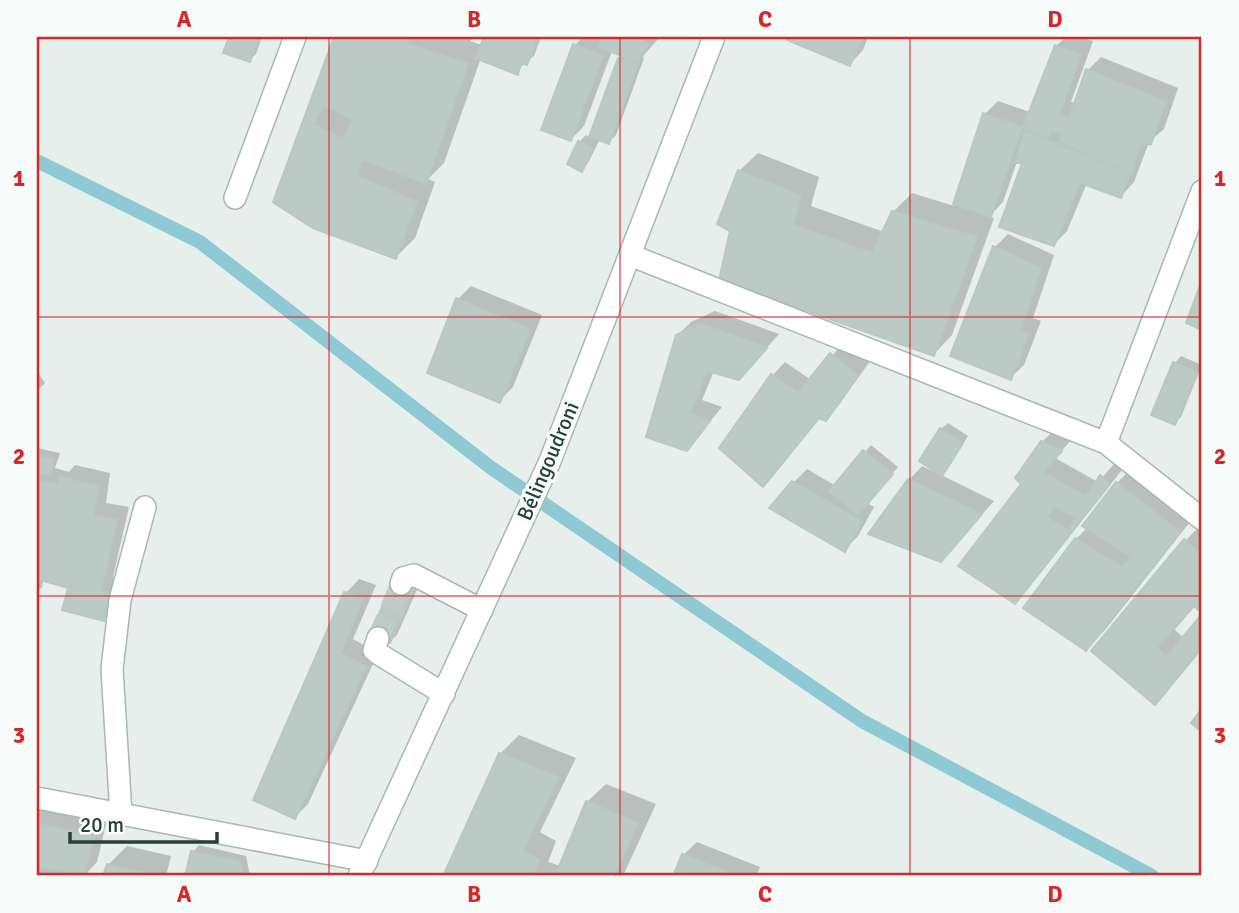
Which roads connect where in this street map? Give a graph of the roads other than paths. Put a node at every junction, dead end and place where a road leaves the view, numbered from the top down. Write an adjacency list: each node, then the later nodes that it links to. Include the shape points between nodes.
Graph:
1 (295, 37): 4 (street)
2 (714, 37): 5 (street, Bélingoudroni)
3 (1202, 191): 6 (street)
4 (235, 198)
5 (630, 255): 6 (street); 10 (street, Bélingoudroni, via 550,461)
6 (1106, 443): 8 (street)
7 (145, 507): 14 (street, via 120,600 112,669)
8 (1202, 519)
9 (401, 583): 10 (street, via 414,575)
10 (482, 610): 12 (street, Bélingoudroni)
11 (378, 638): 12 (street, via 374,650)
12 (444, 694): 15 (street, Bélingoudroni)
13 (37, 798): 14 (street)
14 (121, 814): 15 (street)
15 (363, 869)

